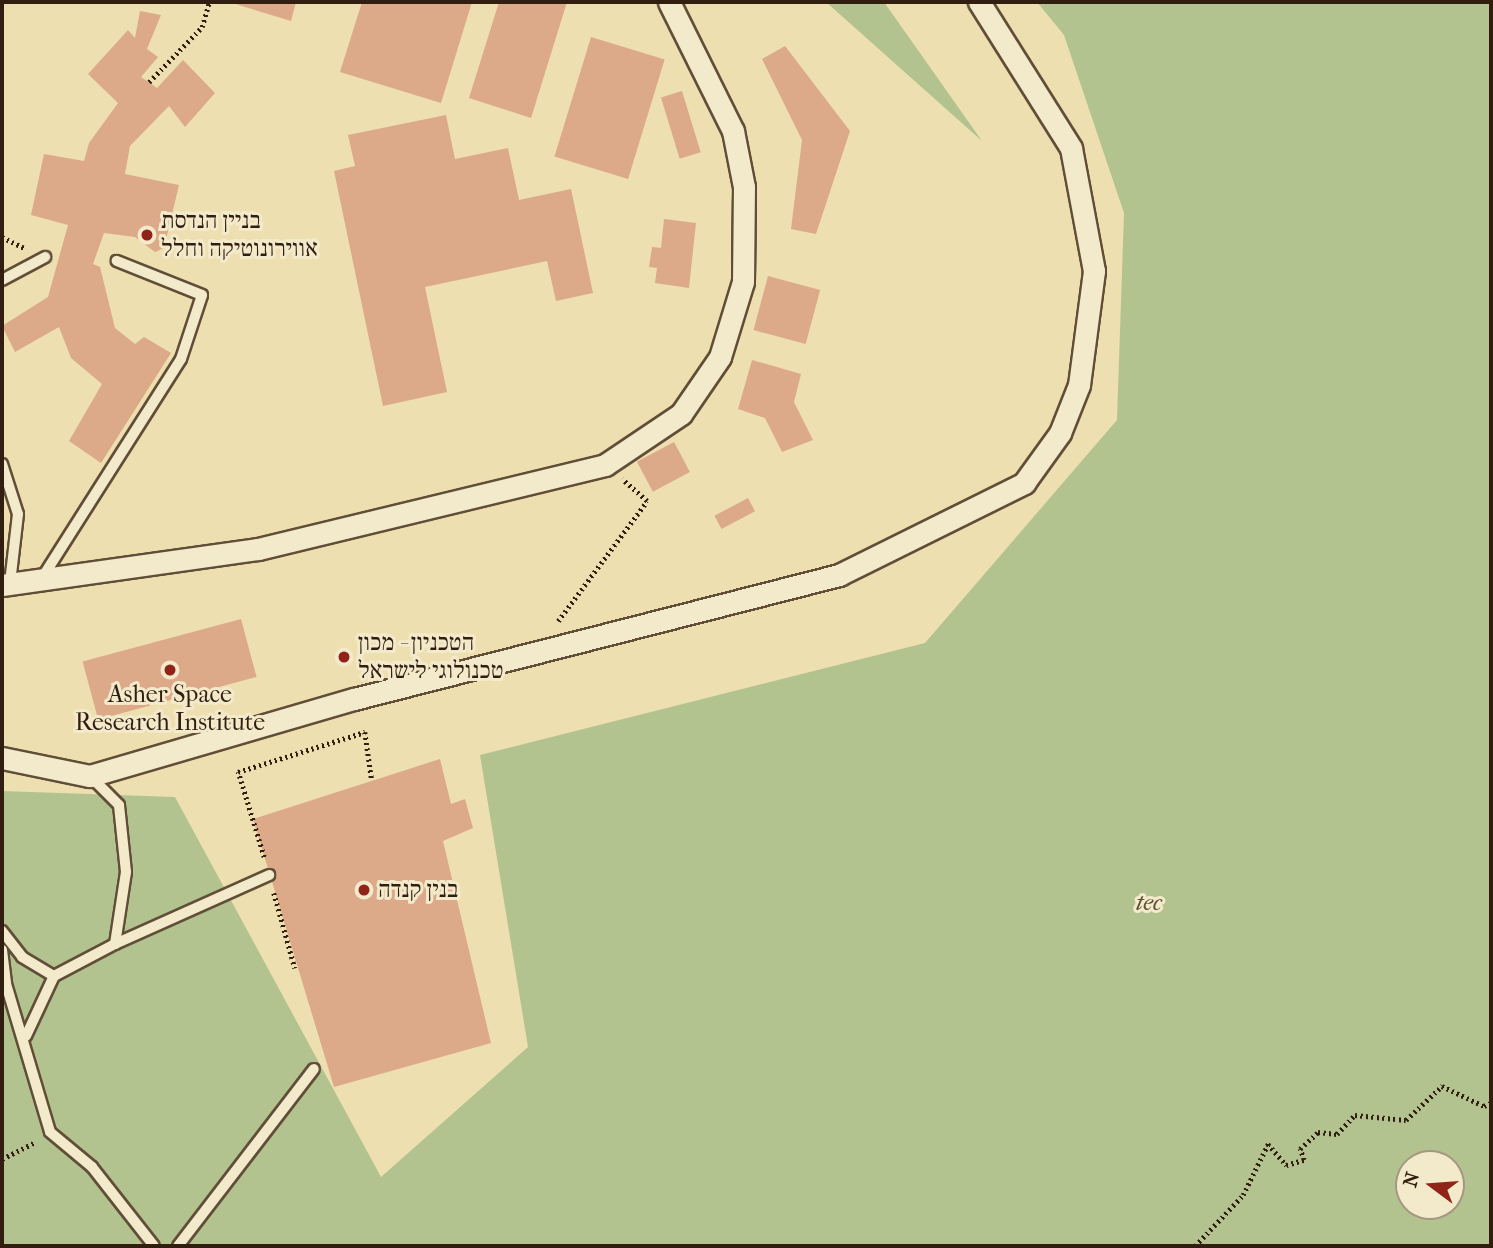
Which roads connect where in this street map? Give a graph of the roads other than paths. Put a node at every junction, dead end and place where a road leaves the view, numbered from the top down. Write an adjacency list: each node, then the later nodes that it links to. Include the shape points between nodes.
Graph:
1 (669, 2): 7 (street, via 733,131 744,187 743,282 720,357 681,414 606,465 258,549)
2 (979, 2): 10 (street, via 1071,148 1088,215 1094,271 1079,385 1060,433 1024,483 839,575 537,650)
3 (45, 257): 5 (lane)
4 (117, 261): 7 (lane, via 202,295 181,359)
5 (2, 280)
6 (2, 464): 8 (lane, via 18,514)
7 (42, 578): 8 (street)
8 (6, 584)
9 (2, 758): 10 (street)
10 (90, 776): 13 (lane, via 120,804 126,872)
11 (269, 875): 13 (lane)
12 (2, 930): 15 (lane, via 22,957)
13 (115, 944): 15 (lane)
14 (2, 950): 16 (lane, via 6,984)
15 (54, 976): 16 (lane)
16 (26, 1036): 18 (lane, via 50,1132 92,1167)
17 (314, 1069): 19 (lane)
18 (154, 1246)
19 (178, 1246)

